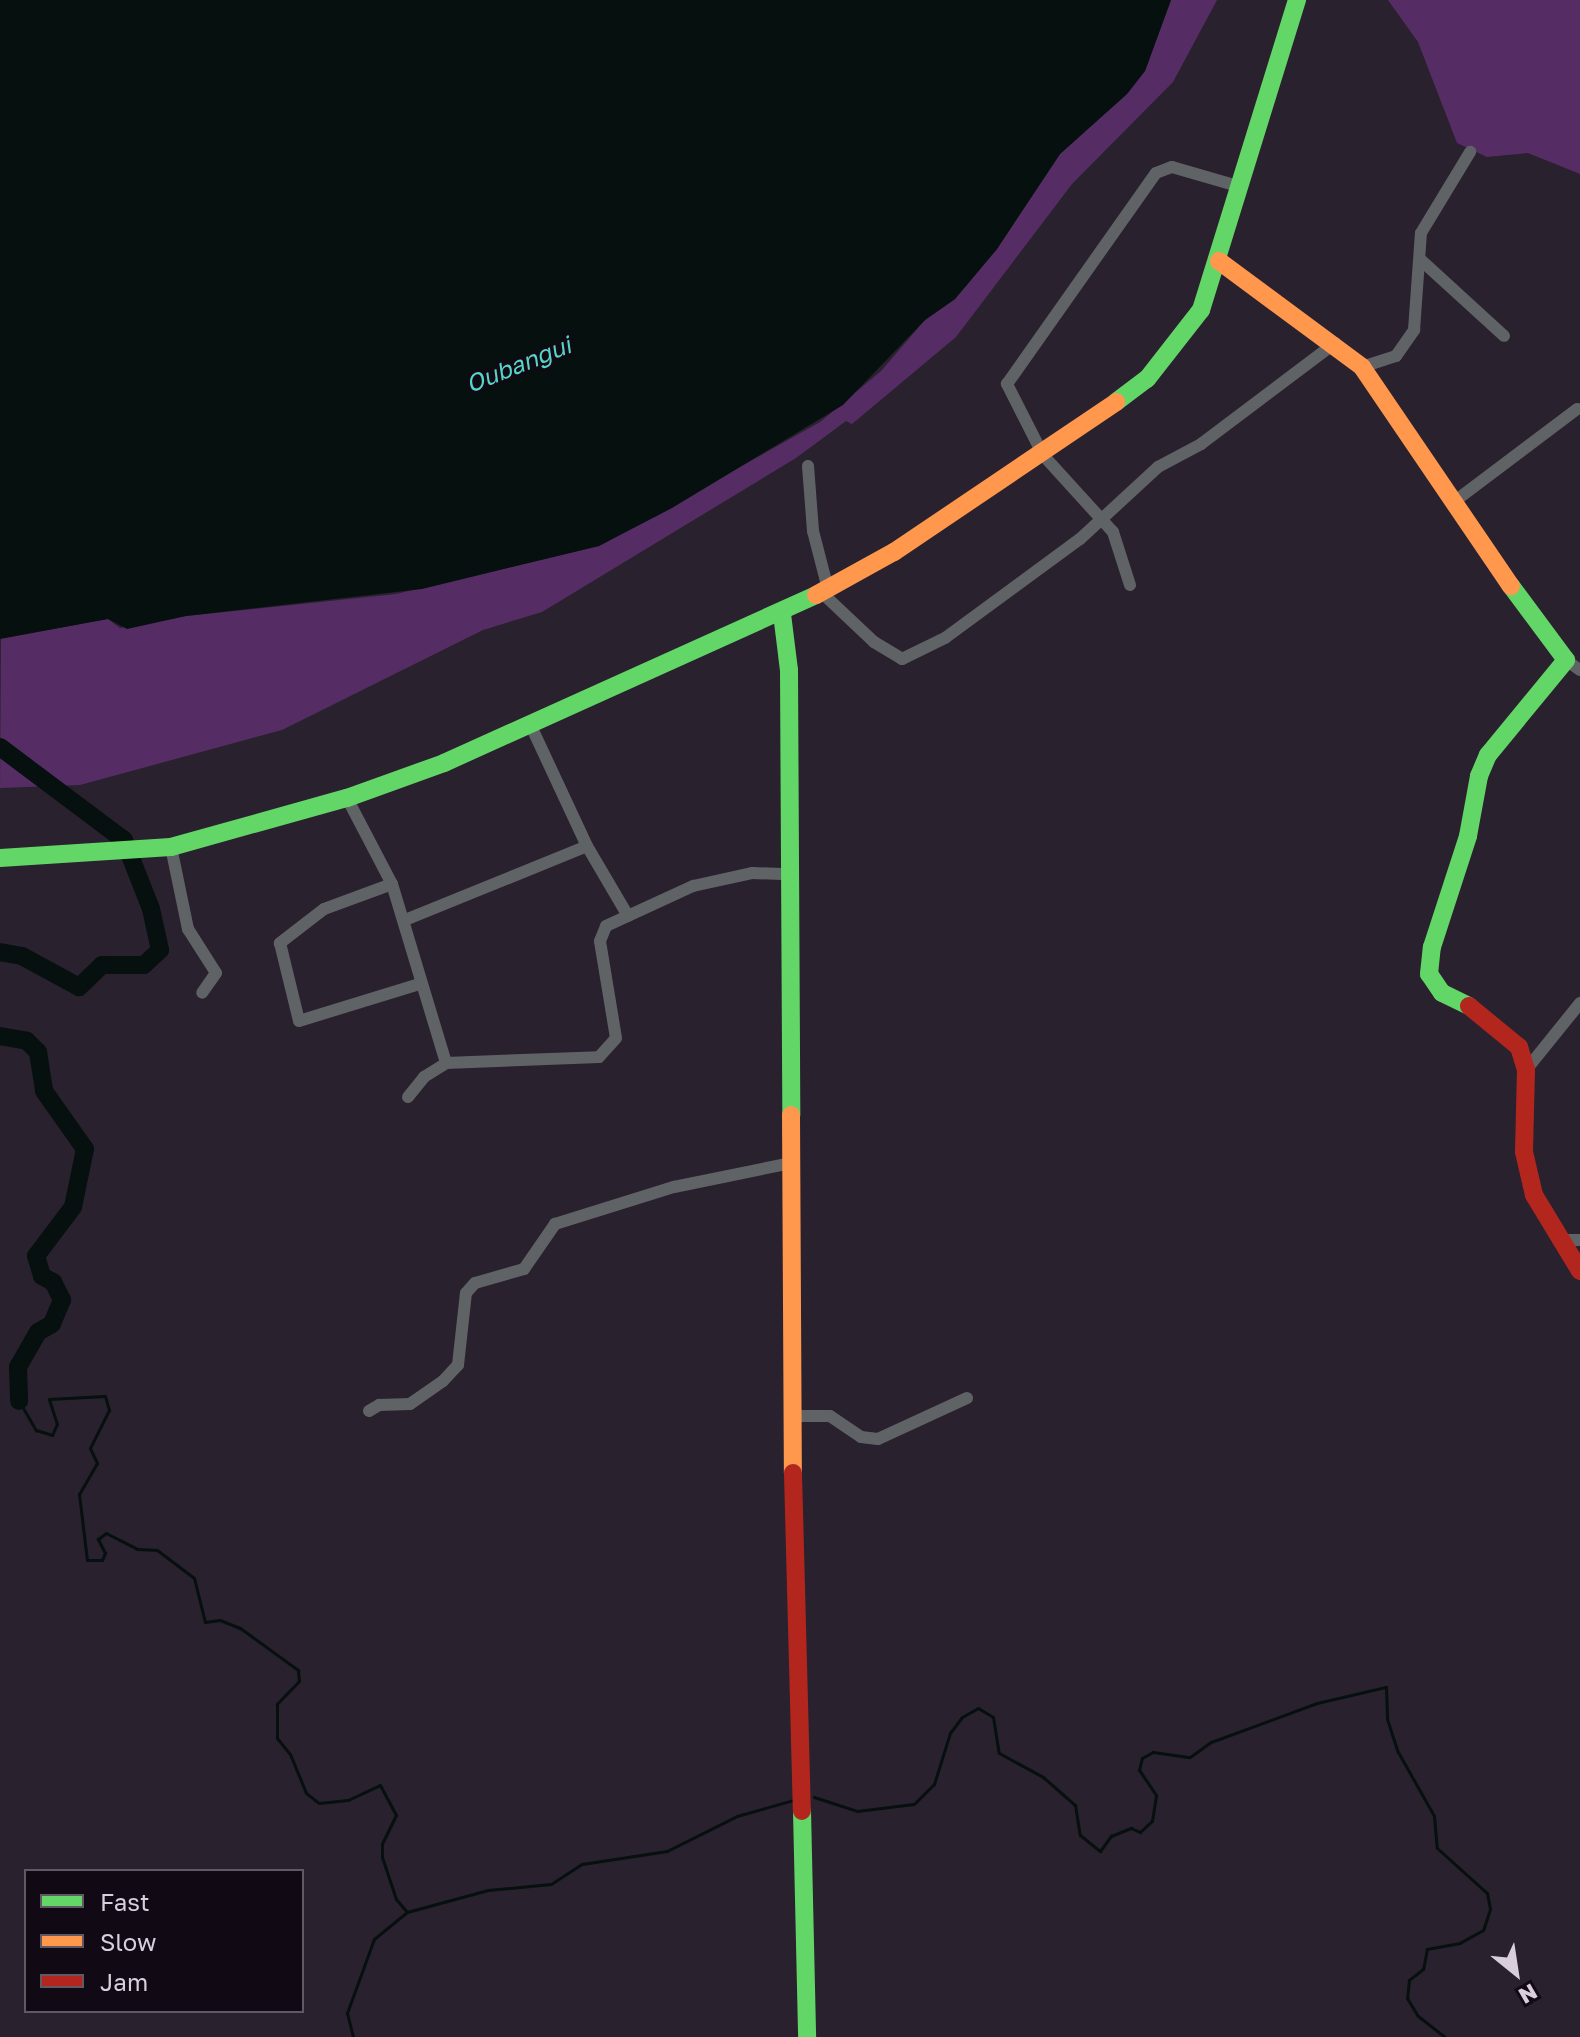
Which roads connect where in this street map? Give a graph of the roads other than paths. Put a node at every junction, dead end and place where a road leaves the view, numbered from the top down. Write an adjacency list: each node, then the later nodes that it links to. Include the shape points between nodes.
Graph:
1 (1297, 0): 3 (street)
2 (1470, 152): 5 (street, via 1421,233)
3 (1241, 187): 4 (street); 10 (street, via 1172,167 1156,173 1139,194 1009,379 1007,391)
4 (1219, 261): 7 (street); 10 (street, via 1201,310 1171,354 1147,379)
5 (1422, 261): 6 (street); 8 (street, via 1414,330 1396,356)
6 (1504, 336)
7 (1335, 343): 8 (street); 13 (street, via 1201,444 1158,467)
8 (1362, 367): 12 (street)
9 (1577, 409): 12 (street)
10 (1043, 455): 13 (street); 15 (street)
11 (808, 466): 15 (street)
12 (1455, 501): 17 (street, via 1493,563)
13 (1103, 519): 14 (street, via 1116,540); 15 (street, via 1005,599 902,659 874,642)
14 (1130, 585)
15 (825, 590): 16 (street)
16 (782, 614): 18 (street); 23 (street, via 789,670)
17 (1573, 665): 31 (street, via 1488,755 1432,947 1429,974 1442,993 1465,1003 1519,1047)
18 (531, 726): 19 (street); 20 (street)
19 (347, 798): 21 (street); 24 (street)
20 (587, 846): 25 (street); 26 (street)
21 (167, 847): 22 (street); 28 (street, via 188,929 216,973)
22 (0, 858)
23 (789, 874): 25 (street, via 752,873 693,886); 33 (street)
24 (392, 884): 26 (street); 27 (street, via 324,909 280,943 299,1021)
25 (628, 916): 30 (street, via 606,926 600,941 616,1038 610,1050 599,1057)
26 (405, 920): 27 (street)
27 (419, 984): 30 (street)
28 (202, 993)
29 (1580, 1003): 31 (street)
30 (446, 1063): 32 (street, via 424,1077)
31 (1526, 1070): 34 (street, via 1524,1152 1534,1195)
32 (408, 1097)
33 (791, 1163): 38 (street, via 674,1187 555,1224 524,1269 475,1283 466,1293 458,1365 443,1381 410,1404 379,1405); 39 (street)
34 (1559, 1240): 35 (street); 36 (street)
35 (1580, 1240)
36 (1580, 1271)
37 (967, 1398): 39 (street, via 878,1439 861,1437 830,1416)
38 (369, 1411)
39 (792, 1416): 40 (street)
40 (807, 2037)

